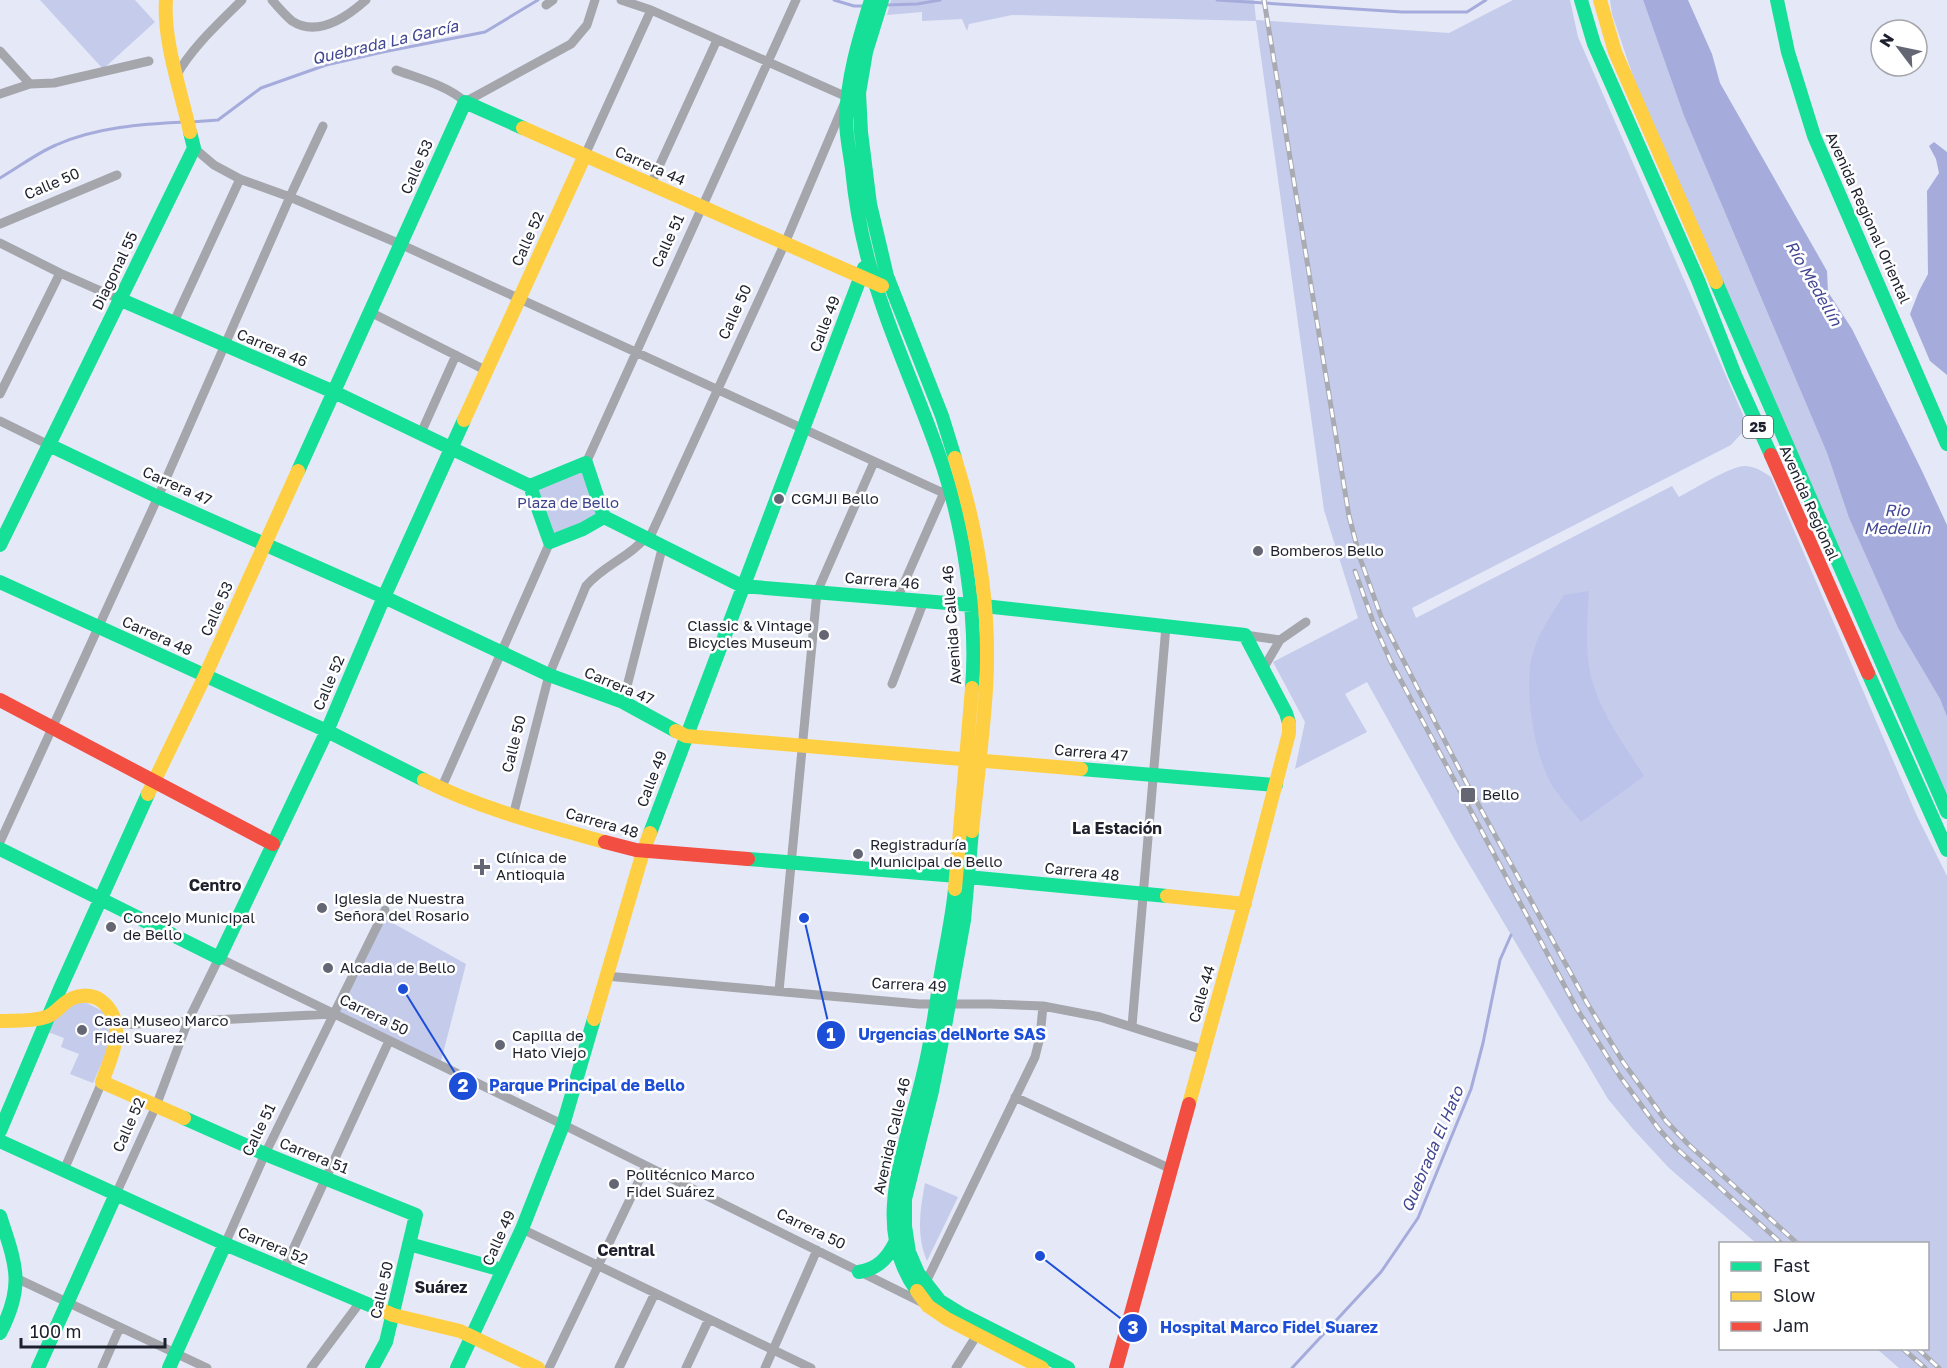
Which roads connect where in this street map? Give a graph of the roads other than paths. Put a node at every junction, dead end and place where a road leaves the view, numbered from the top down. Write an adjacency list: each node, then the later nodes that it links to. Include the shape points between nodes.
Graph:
1 (166, 0): 20 (main road, via 167,33)
2 (242, 0): 20 (street, via 183,63)
3 (272, 0): 4 (street, via 292,20 308,27 327,25 347,16)
4 (366, 0)
5 (595, 0): 24 (street, via 587,25 571,44)
6 (621, 0): 13 (street)
7 (796, 0): 18 (street, Calle 51)
8 (871, 0): 14 (main road)
9 (882, 0): 14 (main road)
10 (1581, 0): 104 (main road, Avenida Regional / 25, via 1594,44 1744,395)
11 (1600, 0): 99 (main road, Avenida Regional / 25, via 1615,52)
12 (1777, 0): 57 (main road, Avenida Regional Oriental, via 1797,87 1814,136)
13 (651, 10): 15 (street); 27 (street, Calle 52)
14 (871, 16): 23 (main road, Avenida Calle 46, via 854,57); 34 (main road, Avenida Calle 46, via 859,102 865,174)
15 (717, 40): 18 (street); 30 (street)
16 (0, 51): 21 (street)
17 (149, 61): 21 (street, via 54,83)
18 (768, 62): 23 (street); 32 (street, Calle 51)
19 (396, 70): 24 (street, Carrera 44, via 450,91)
20 (178, 81): 26 (main road)
21 (30, 84): 22 (street)
22 (0, 94)
23 (847, 97): 36 (street, Calle 50); 38 (main road, Avenida Calle 46, via 855,202)
24 (465, 102): 27 (main road, Carrera 44); 37 (main road, Calle 53)
25 (323, 126): 31 (street)
26 (193, 146): 29 (street, via 214,165); 43 (main road, Diagonal 55)
27 (585, 155): 30 (main road, Carrera 44); 44 (main road, Calle 52)
28 (117, 175): 33 (street, Calle 50)
29 (240, 179): 31 (street); 46 (street)
30 (651, 184): 32 (main road, Carrera 44)
31 (290, 197): 37 (street); 47 (street)
32 (702, 207): 36 (main road, Carrera 44); 48 (street, Calle 51)
33 (0, 224)
34 (876, 237): 38 (main road, Calle 49); 42 (main road, Avenida Calle 46)
35 (0, 243): 39 (street, Carrera 46)
36 (785, 243): 40 (main road, Carrera 44); 51 (street, Calle 50)
37 (400, 244): 44 (street); 45 (main road, Calle 53)
38 (868, 259): 40 (main road, Calle 49); 41 (main road, Avenida Calle 46)
39 (60, 273): 43 (street, Carrera 46); 53 (street)
40 (861, 277): 41 (main road, Carrera 44); 55 (main road, Calle 49)
41 (875, 283): 42 (main road, Carrera 44); 63 (main road, Avenida Calle 46, via 924,411)
42 (893, 291): 77 (main road, Avenida Calle 46, via 957,463 979,554)
43 (119, 299): 46 (main road, Carrera 46); 58 (main road, Diagonal 55)
44 (519, 299): 48 (street); 50 (main road, Calle 52)
45 (370, 312): 49 (street); 52 (main road, Calle 53)
46 (173, 324): 47 (main road, Carrera 46)
47 (224, 346): 52 (main road, Carrera 46); 64 (street)
48 (635, 352): 51 (street); 61 (street, Calle 51)
49 (456, 355): 50 (street); 56 (street)
50 (487, 371): 59 (main road, Calle 52)
51 (717, 390): 55 (street); 66 (street, Calle 50)
52 (334, 392): 56 (main road, Carrera 46); 68 (main road, Calle 53)
53 (0, 394)
54 (0, 421): 58 (street, Carrera 47)
55 (802, 429): 60 (street); 72 (main road, Calle 49)
56 (421, 433): 59 (main road, Carrera 46)
57 (1947, 444)
58 (49, 445): 64 (main road, Carrera 47); 69 (main road, Diagonal 55)
59 (452, 448): 62 (main road, Carrera 46); 74 (main road, Calle 52)
60 (874, 462): 63 (street); 73 (street)
61 (586, 463): 62 (main road); 65 (main road)
62 (530, 486): 67 (main road)
63 (948, 491): 75 (street); 77 (main road, Avenida Calle 46)
64 (158, 496): 68 (main road, Carrera 47); 80 (street)
65 (604, 517): 66 (main road, Carrera 46); 67 (main road)
66 (647, 538): 70 (main road, Carrera 46); 85 (street, Calle 50, via 596,574 586,586)
67 (550, 542): 83 (street)
68 (265, 544): 74 (main road, Carrera 47); 86 (main road, Calle 53)
69 (0, 545)
70 (663, 545): 72 (main road, Carrera 46); 89 (street)
71 (0, 582): 80 (main road, Carrera 48)
72 (742, 586): 73 (main road, Carrera 46); 92 (main road, Calle 49)
73 (817, 592): 75 (main road, Carrera 46); 93 (street)
74 (384, 597): 83 (main road, Carrera 47); 91 (main road, Calle 52)
75 (897, 599): 76 (main road, Carrera 46)
76 (924, 601): 77 (main road, Carrera 46); 87 (street)
77 (977, 605): 79 (main road, Carrera 46); 94 (main road, Avenida Calle 46)
78 (1306, 622): 82 (street)
79 (1166, 626): 81 (main road, Carrera 46); 95 (street)
80 (98, 628): 86 (main road, Carrera 48); 90 (street)
81 (1245, 635): 82 (street, Carrera 46); 84 (main road, Calle 44)
82 (1280, 640): 84 (street)
83 (502, 653): 85 (main road, Carrera 47); 98 (street)
84 (1263, 669): 97 (main road, Calle 44, via 1290,726)
85 (549, 675): 89 (main road, Carrera 47); 100 (street, Calle 50)
86 (205, 676): 91 (main road, Carrera 48); 96 (main road, Calle 53)
87 (892, 684)
88 (0, 700): 90 (main road)
89 (622, 702): 92 (main road, Carrera 47)
90 (52, 728): 96 (main road); 101 (street)
91 (327, 731): 98 (main road, Carrera 48); 102 (main road, Calle 52)
92 (686, 736): 93 (main road, Carrera 47); 105 (main road, Calle 49)
93 (802, 746): 94 (main road, Carrera 47); 106 (street)
94 (973, 760): 95 (main road, Carrera 47); 107 (main road, Avenida Calle 46)
95 (1153, 775): 97 (main road, Carrera 47); 108 (street)
96 (154, 781): 102 (main road); 109 (main road, Calle 53)
97 (1276, 785): 110 (main road, Calle 44)
98 (441, 789): 100 (main road, Carrera 48)
99 (1947, 812)
100 (513, 816): 105 (main road, Carrera 48)
101 (0, 842)
102 (273, 844): 112 (main road, Calle 52)
103 (0, 849): 109 (main road, Carrera 50)
104 (1947, 850)
105 (642, 852): 106 (main road, Carrera 48); 113 (main road, Calle 49)
106 (791, 863): 107 (main road, Carrera 48); 114 (street)
107 (963, 877): 108 (main road, Carrera 48); 115 (main road, Avenida Calle 46)
108 (1143, 895): 110 (main road, Carrera 48); 122 (street)
109 (101, 898): 112 (main road, Carrera 50); 118 (main road, Calle 53)
110 (1245, 904): 124 (main road, Calle 44)
111 (385, 910): 117 (street, Calle 51)
112 (219, 958): 117 (street, Carrera 50); 120 (street, Calle 52)
113 (606, 976): 114 (street, Carrera 49); 128 (main road, Calle 49)
114 (779, 991): 115 (street, Carrera 49)
115 (943, 1004): 116 (street, Carrera 49); 140 (main road, Avenida Calle 46, via 894,1191); 149 (main road, Avenida Calle 46, via 927,1111 905,1199 909,1252)
116 (1043, 1006): 122 (street, Carrera 49); 126 (street, via 1038,1047)
117 (334, 1014): 120 (street); 123 (street, Carrera 50); 131 (street, Calle 51)
118 (47, 1017): 119 (main road); 121 (main road, via 72,997 87,995 105,1003); 129 (main road, Calle 53)
119 (0, 1021)
120 (188, 1021): 121 (street); 127 (street, Calle 52)
121 (116, 1024): 125 (main road, via 114,1049)
122 (1132, 1026): 124 (street, Carrera 49)
123 (390, 1041): 128 (street, Carrera 50); 135 (street)
124 (1204, 1050): 133 (main road, Calle 44)
125 (102, 1082): 127 (main road, Carrera 51); 134 (street)
126 (1016, 1097): 133 (street); 149 (street)
127 (156, 1106): 131 (main road, Carrera 51); 136 (street, Calle 52)
128 (563, 1125): 132 (street, Carrera 50); 139 (main road, Calle 49)
129 (0, 1131)
130 (0, 1141): 134 (main road, Carrera 52)
131 (265, 1154): 135 (main road, Carrera 51); 141 (street, Calle 51)
132 (646, 1166): 143 (street, Carrera 50); 144 (street)
133 (1171, 1169): 178 (main road, Calle 44)
134 (64, 1170): 136 (main road, Carrera 52)
135 (326, 1179): 137 (main road, Carrera 51); 145 (street)
136 (116, 1194): 141 (main road, Carrera 52); 152 (main road, Calle 52)
137 (416, 1215): 142 (main road, Calle 50)
138 (0, 1216): 148 (main road)
139 (522, 1229): 144 (street); 146 (main road, Calle 49)
140 (896, 1243): 147 (main road, via 880,1265); 153 (main road, Avenida Calle 46, via 909,1280)
141 (225, 1244): 145 (main road, Carrera 52); 161 (main road, Calle 51)
142 (409, 1244): 146 (main road); 154 (main road, Calle 50)
143 (817, 1250): 147 (street, Carrera 50); 160 (street)
144 (598, 1266): 150 (street); 170 (street)
145 (284, 1269): 151 (main road, Carrera 52)
146 (502, 1270): 159 (main road, Calle 49)
147 (859, 1272): 153 (street, Carrera 50)
148 (18, 1279): 152 (street); 157 (main road, via 14,1303)
149 (925, 1284): 177 (main road, Avenida Calle 46, via 940,1301 960,1314)
150 (655, 1293): 155 (street); 171 (street)
151 (361, 1301): 154 (main road, Carrera 52); 166 (street)
152 (67, 1302): 156 (street); 162 (main road, Calle 52)
153 (928, 1306): 158 (main road)
154 (393, 1315): 159 (main road, Carrera 52); 167 (main road, Calle 50, via 386,1342)
155 (709, 1319): 160 (street); 172 (street)
156 (120, 1327): 161 (street); 163 (street)
157 (0, 1333)
158 (977, 1335): 175 (street); 176 (main road)
159 (471, 1336): 168 (main road, Calle 49); 169 (main road, Carrera 52)
160 (773, 1350): 173 (street); 174 (street)
161 (175, 1353): 164 (main road, Calle 51); 165 (street)
162 (38, 1368)
163 (102, 1368)
164 (169, 1368)
165 (207, 1368)
166 (311, 1368)
167 (372, 1368)
168 (458, 1368)
169 (538, 1368)
170 (549, 1368)
171 (619, 1368)
172 (686, 1368)
173 (765, 1368)
174 (810, 1368)
175 (956, 1368)
176 (1042, 1368)
177 (1068, 1368)
178 (1116, 1368)

